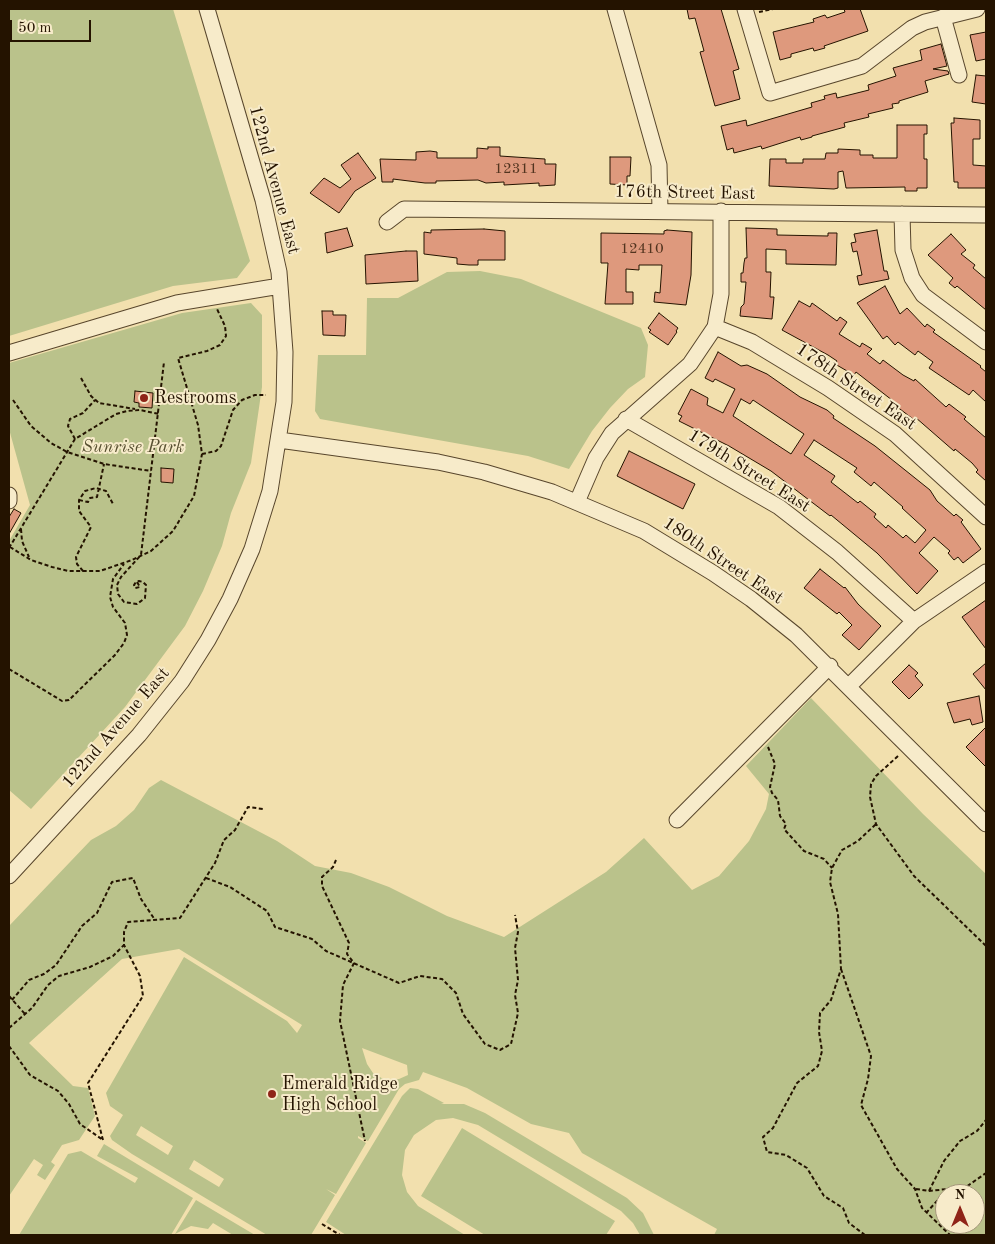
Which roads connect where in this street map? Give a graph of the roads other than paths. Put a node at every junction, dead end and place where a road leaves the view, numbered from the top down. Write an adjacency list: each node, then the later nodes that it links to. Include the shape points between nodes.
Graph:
1 (207, 9): 12 (street, 122nd Avenue East, via 263,200)
2 (615, 9): 7 (street, via 660,165)
3 (745, 9): 5 (street, via 770,93 862,66 912,28)
4 (977, 9): 5 (street)
5 (948, 14): 6 (street)
6 (959, 75)
7 (660, 211): 8 (street, 176th Street East); 11 (street, 176th Street East, via 404,209)
8 (721, 212): 9 (street, 176th Street East); 13 (street, via 721,294)
9 (902, 214): 10 (street, 176th Street East); 14 (street, via 903,250 912,278 923,295)
10 (986, 215)
11 (387, 222)
12 (280, 286): 15 (street, via 177,303); 17 (street, 122nd Avenue East, via 285,375)
13 (715, 327): 16 (street, via 690,364); 21 (street, 178th Street East, via 752,342 895,434)
14 (986, 342)
15 (9, 354)
16 (626, 420): 20 (street, via 612,433 596,458); 23 (street, 179th Street East, via 779,507 837,552)
17 (280, 440): 20 (street, 180th Street East, via 438,462 533,486); 28 (street, 122nd Avenue East, via 270,491 252,548 208,640 182,681 139,735)
18 (9, 495): 19 (street)
19 (9, 501)
20 (577, 502): 24 (street, 180th Street East, via 644,531 686,554 751,599)
21 (986, 517)
22 (986, 572): 23 (street)
23 (914, 621): 25 (street)
24 (830, 666): 25 (street, 180th Street East); 26 (street)
25 (849, 686): 27 (street, 180th Street East)
26 (677, 820)
27 (986, 824)
28 (9, 876)

